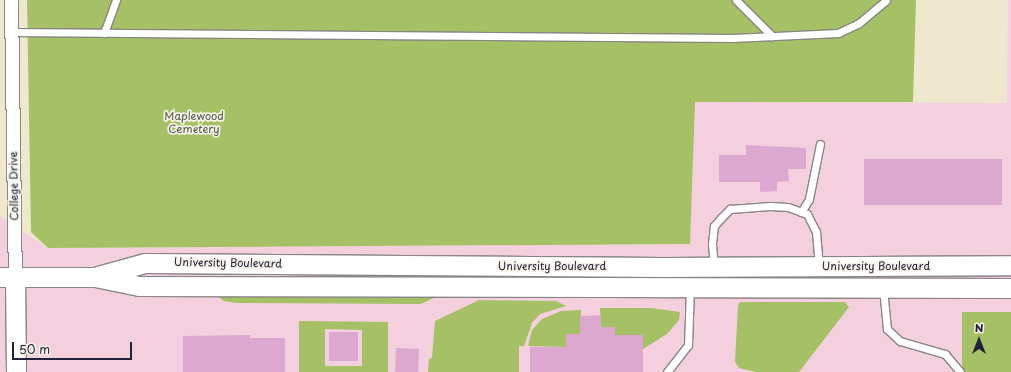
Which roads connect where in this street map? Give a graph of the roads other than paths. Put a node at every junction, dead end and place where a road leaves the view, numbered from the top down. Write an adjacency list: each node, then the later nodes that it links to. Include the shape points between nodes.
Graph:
1 (11, 0): 5 (street, College Drive)
2 (116, 0): 6 (lane)
3 (736, 0): 7 (lane)
4 (886, 0): 7 (lane, via 859,23 838,33)
5 (5, 32): 6 (lane); 14 (street, College Drive)
6 (104, 33): 7 (lane, via 725,38)
7 (772, 36)
8 (820, 144): 9 (lane, via 809,199)
9 (801, 212): 12 (lane, via 788,207 770,206 730,209 714,226); 13 (lane, via 807,214 816,232)
10 (201, 263): 12 (main road, University Boulevard); 15 (main road, University Boulevard, via 145,263); 16 (street)
11 (1011, 265): 13 (main road, University Boulevard)
12 (714, 267): 13 (main road, University Boulevard); 18 (street)
13 (820, 267)
14 (8, 277): 15 (main road, University Boulevard); 21 (main road, College Drive)
15 (95, 277): 16 (main road, University Boulevard, via 139,286)
16 (201, 286): 17 (main road, University Boulevard)
17 (690, 287): 18 (main road, University Boulevard); 22 (lane, via 688,345)
18 (715, 287): 19 (main road, University Boulevard)
19 (883, 288): 20 (main road, University Boulevard); 23 (lane, via 887,330 900,341 945,354)
20 (1011, 288)
21 (16, 372)
22 (667, 372)
23 (960, 372)

